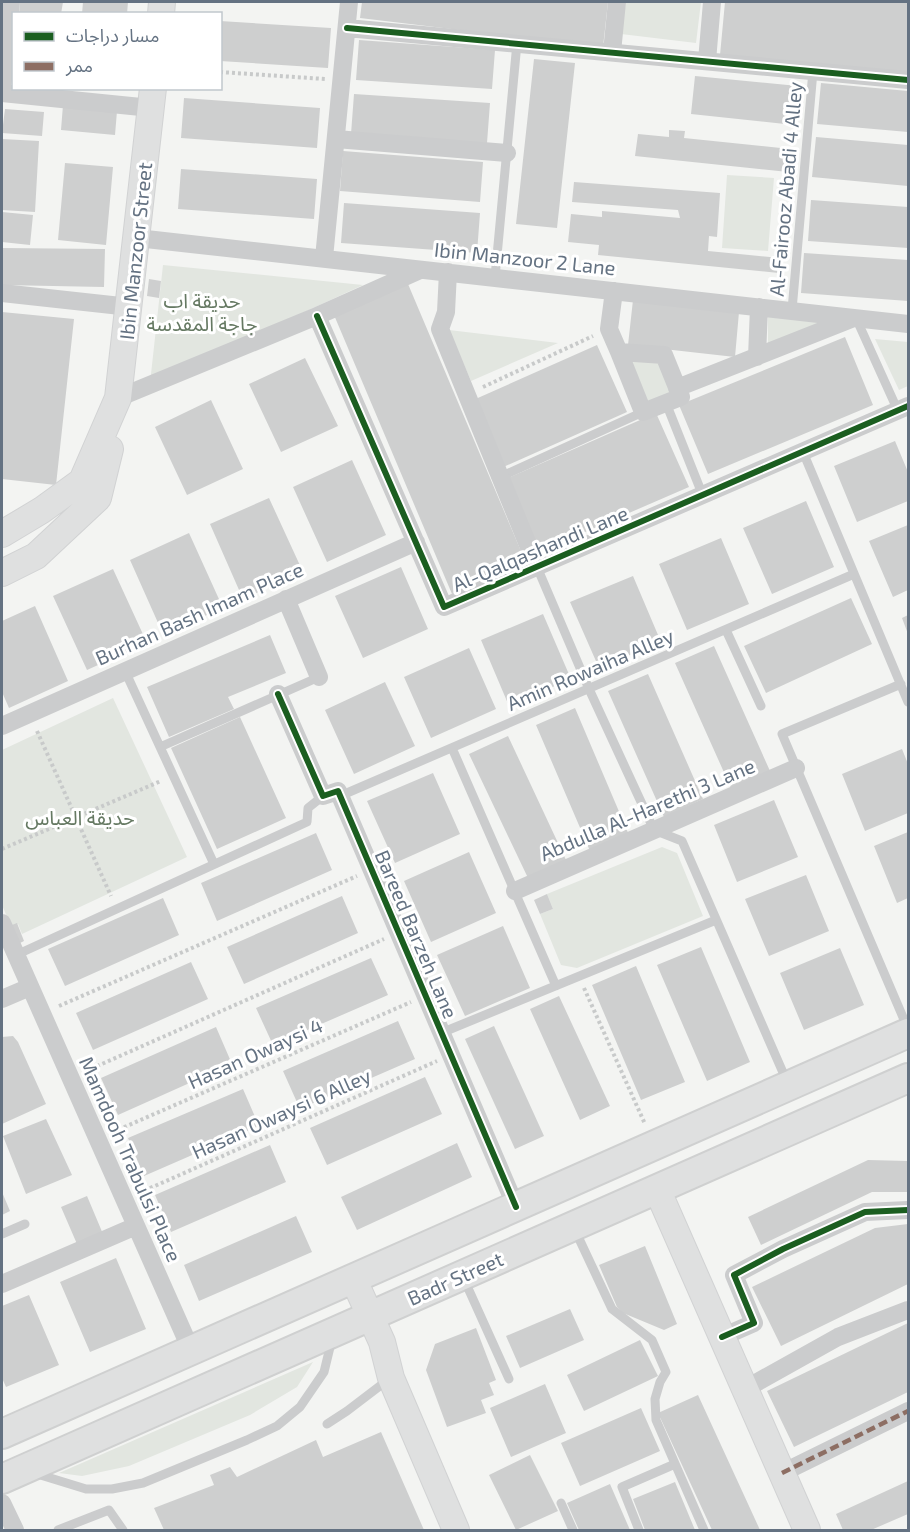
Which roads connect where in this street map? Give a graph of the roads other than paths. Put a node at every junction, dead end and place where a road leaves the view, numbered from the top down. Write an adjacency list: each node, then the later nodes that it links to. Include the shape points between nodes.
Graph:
1 (11, 2): 11 (street)
2 (349, 2): 5 (street)
3 (618, 2): 7 (street)
4 (712, 2): 8 (street)
5 (347, 28): 6 (street); 13 (street)
6 (517, 44): 7 (street); 14 (lane)
7 (612, 52): 8 (street)
8 (707, 61): 9 (street)
9 (813, 71): 10 (street); 24 (lane, Al-Fairooz Abadi 4 Alley)
10 (909, 80)
11 (2, 91): 12 (street)
12 (152, 98): 15 (main road, Ibin Manzoor Street)
13 (336, 139): 14 (street); 16 (street)
14 (507, 153): 19 (lane)
15 (137, 238): 16 (street, Ibin Manzoor 2 Lane); 22 (main road, Ibin Manzoor Street)
16 (324, 258): 17 (street, Ibin Manzoor 2 Lane)
17 (420, 269): 18 (street, Ibin Manzoor 2 Lane); 25 (street)
18 (448, 272): 19 (street, Ibin Manzoor 2 Lane); 35 (street, via 446,312 440,329)
19 (495, 278): 20 (street, Ibin Manzoor 2 Lane)
20 (614, 291): 23 (street, Ibin Manzoor 2 Lane); 28 (street, via 609,329)
21 (2, 293): 22 (street)
22 (130, 307): 31 (main road, Ibin Manzoor Street)
23 (759, 307): 24 (street, Ibin Manzoor 2 Lane); 29 (street)
24 (792, 310): 26 (street, Ibin Manzoor 2 Lane)
25 (317, 316): 31 (street); 38 (street, Al-Qalqashandi Lane)
26 (856, 318): 27 (street, Ibin Manzoor 2 Lane); 29 (street); 32 (lane)
27 (909, 324)
28 (619, 352): 30 (street, via 664,355); 33 (street)
29 (757, 357): 30 (street)
30 (672, 396): 33 (street); 36 (lane)
31 (115, 405): 37 (main road, Ibin Manzoor Street, via 82,481); 40 (main road, Ibin Manzoor Street, via 98,498 36,556)
32 (903, 409): 34 (street, Al-Qalqashandi Lane)
33 (644, 412): 35 (lane)
34 (803, 452): 36 (street, Al-Qalqashandi Lane); 41 (lane)
35 (500, 477): 39 (street)
36 (703, 496): 39 (street, Al-Qalqashandi Lane)
37 (2, 534)
38 (416, 542): 39 (street, Al-Qalqashandi Lane, via 444,607); 42 (street, Burhan Bash Imam Place)
39 (537, 567): 47 (lane)
40 (2, 573)
41 (854, 574): 43 (lane, Amin Rowaiha Alley); 46 (lane)
42 (286, 599): 44 (street, Burhan Bash Imam Place); 45 (street)
43 (726, 630): 47 (lane, Amin Rowaiha Alley); 50 (lane)
44 (125, 671): 51 (street, Burhan Bash Imam Place); 52 (lane)
45 (319, 677): 48 (lane)
46 (901, 684): 49 (lane); 54 (lane, via 782,734)
47 (588, 689): 53 (lane, Amin Rowaiha Alley); 56 (lane)
48 (278, 694): 52 (lane); 55 (street, Bareed Barzeh Lane)
49 (908, 701)
50 (761, 706)
51 (2, 726)
52 (160, 747): 57 (lane)
53 (452, 748): 55 (lane, Amin Rowaiha Alley); 58 (lane)
54 (796, 768): 56 (street, Abdulla Al-Harethi 3 Lane); 65 (lane)
55 (331, 796): 57 (lane, via 308,808 307,822); 66 (street, Bareed Barzeh Lane, via 371,869)
56 (654, 830): 58 (street, Abdulla Al-Harethi 3 Lane); 59 (lane, via 682,841)
57 (214, 864): 61 (lane)
58 (515, 891): 62 (lane)
59 (716, 920): 62 (lane); 68 (lane)
60 (2, 923): 61 (street, Mamdooh Trabulsi Place)
61 (16, 956): 63 (street, Mamdooh Trabulsi Place)
62 (556, 986): 66 (lane)
63 (30, 987): 64 (street); 73 (street, Mamdooh Trabulsi Place)
64 (2, 999)
65 (909, 1031): 68 (main road, Badr Street)
66 (441, 1033): 70 (street, Bareed Barzeh Lane)
67 (909, 1078): 69 (main road, Badr Street)
68 (789, 1086): 70 (main road, Badr Street)
69 (657, 1189): 74 (main road, Badr Street); 82 (main road)
70 (516, 1207): 77 (main road, Badr Street)
71 (909, 1210): 82 (street, via 865,1212 734,1275 754,1323)
72 (25, 1224): 75 (lane)
73 (136, 1226): 78 (street); 84 (street, Mamdooh Trabulsi Place)
74 (573, 1226): 76 (main road, Badr Street); 91 (lane, via 612,1310 652,1340 666,1372 655,1400 656,1420)
75 (2, 1234)
76 (462, 1275): 80 (main road, Badr Street); 86 (lane)
77 (353, 1278): 80 (main road); 84 (main road, Badr Street)
78 (2, 1284)
79 (909, 1310): 87 (street, via 838,1337)
80 (370, 1316): 81 (main road, Badr Street); 83 (main road)
81 (334, 1332): 93 (main road, Badr Street); 93 (lane, via 324,1372 300,1407 277,1426 248,1440 143,1483 112,1489 86,1489)
82 (722, 1337): 87 (main road)
83 (382, 1342): 85 (main road); 100 (main road, via 398,1361)
84 (191, 1350): 90 (main road, Badr Street)
85 (391, 1378): 89 (lane); 99 (main road)
86 (509, 1379)
87 (745, 1389): 92 (main road)
88 (909, 1411): 92 (street)
89 (327, 1424)
90 (2, 1434)
91 (675, 1464): 102 (lane, via 622,1487); 103 (lane)
92 (782, 1473): 104 (main road)
93 (12, 1474)
94 (2, 1503): 96 (street)
95 (561, 1503): 101 (lane)
96 (15, 1530)
97 (58, 1530): 98 (lane, via 109,1510)
98 (123, 1530)
99 (456, 1530)
100 (474, 1530)
101 (573, 1530)
102 (639, 1530)
103 (704, 1530)
104 (807, 1530)

